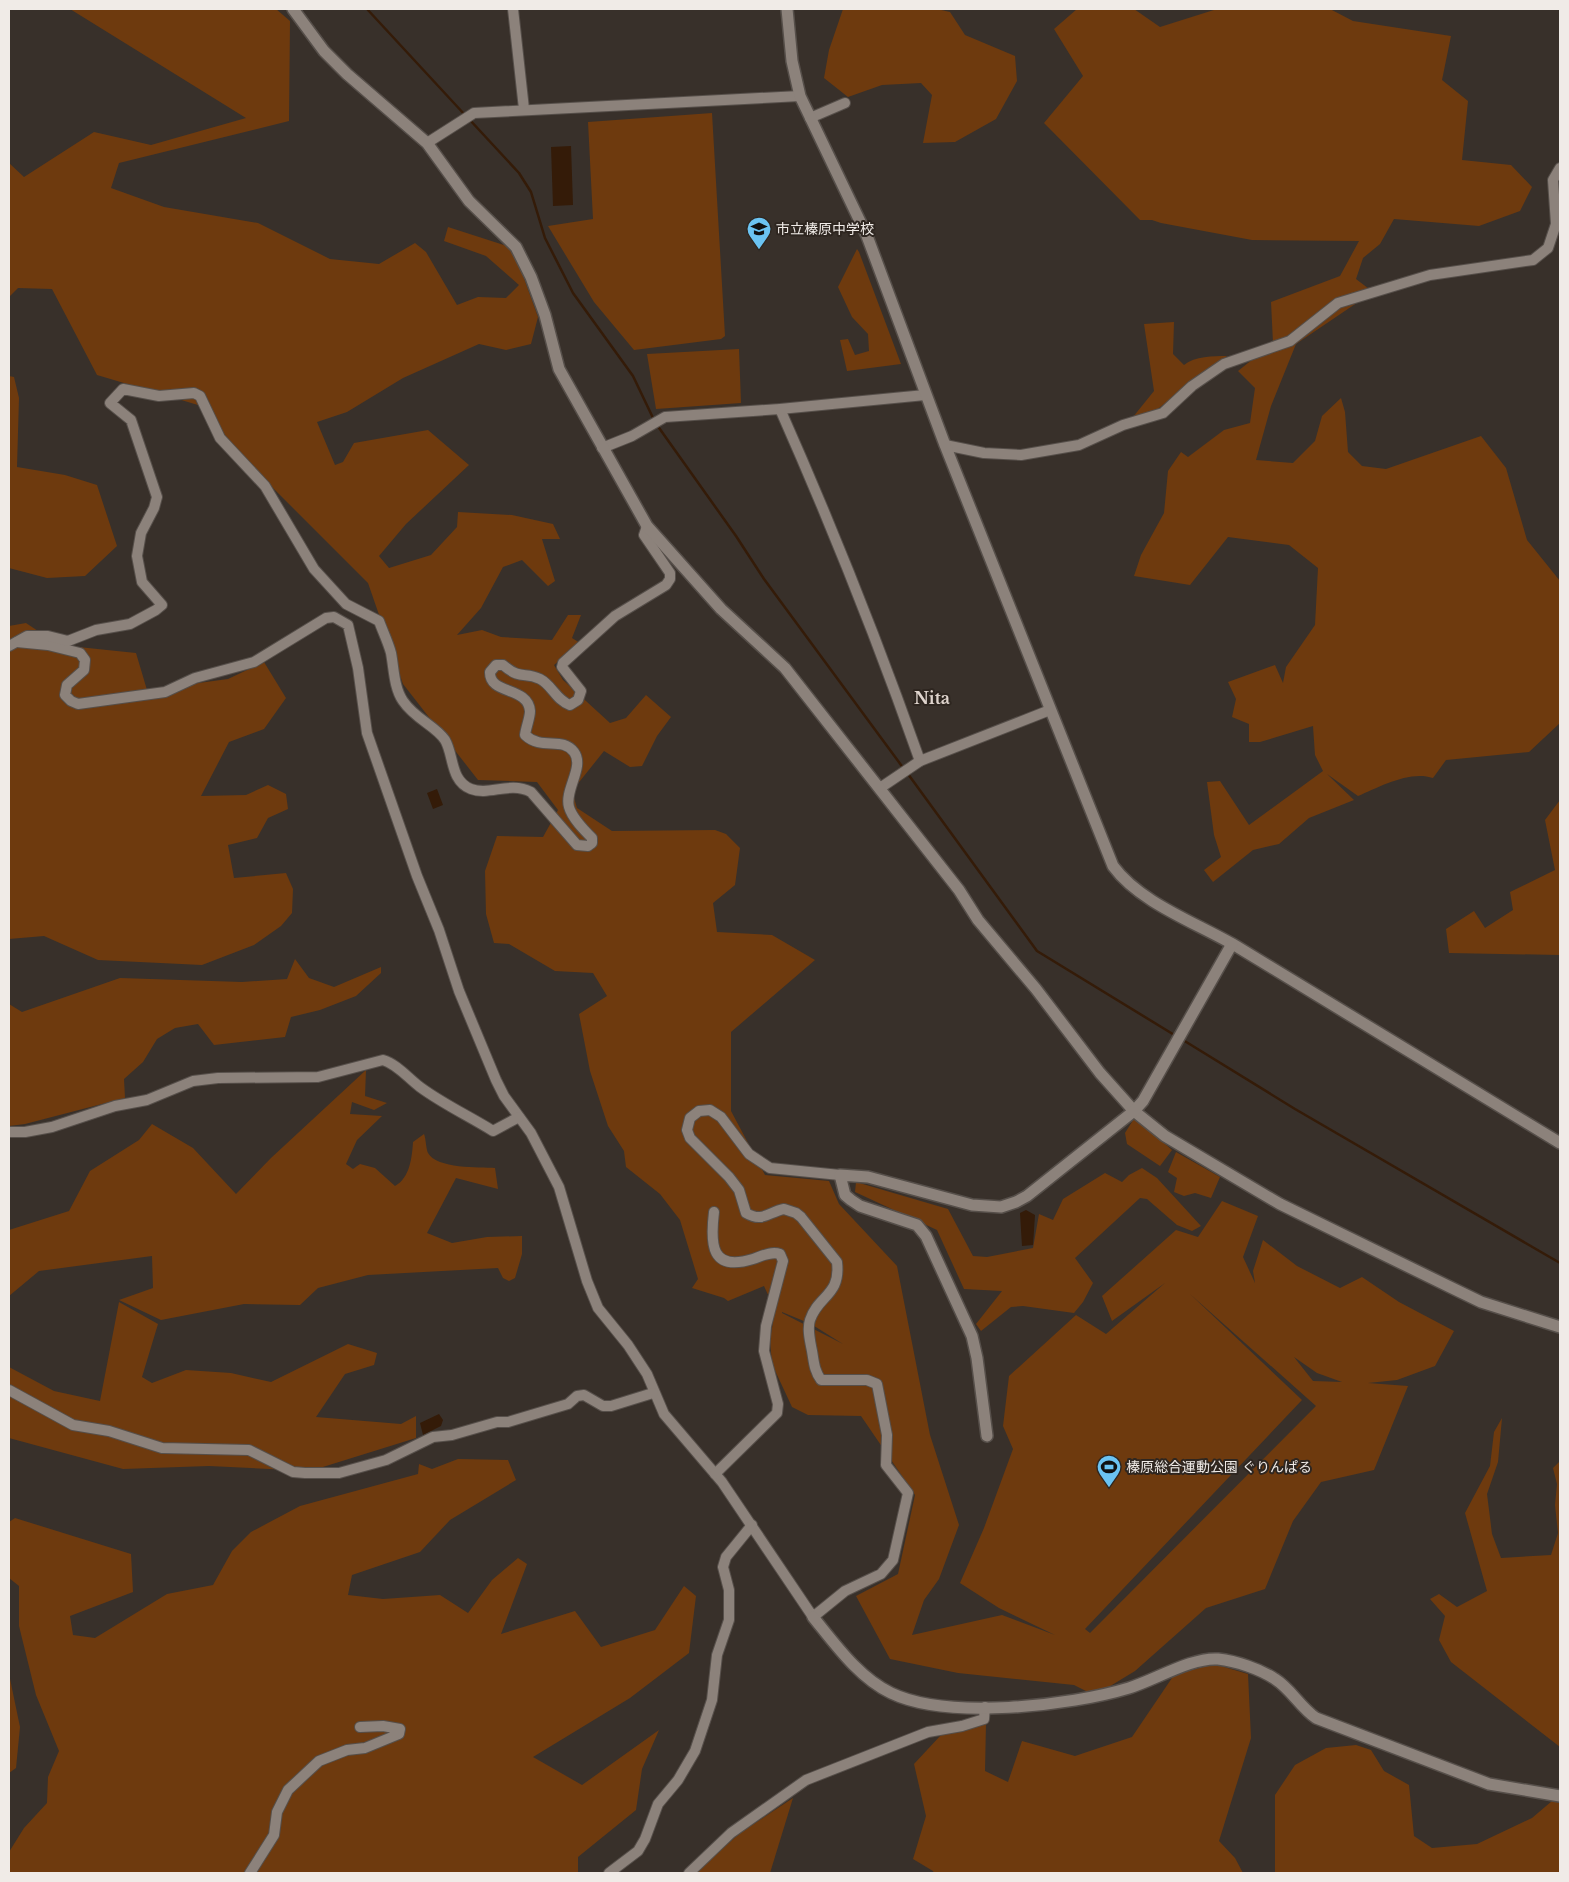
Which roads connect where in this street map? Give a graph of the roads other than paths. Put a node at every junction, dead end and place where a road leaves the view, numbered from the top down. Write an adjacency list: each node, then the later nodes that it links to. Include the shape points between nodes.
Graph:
1 (293, 9): 8 (street, via 335,63)
2 (513, 9): 6 (street)
3 (787, 9): 4 (street, via 792,61)
4 (800, 96): 6 (street); 7 (street)
5 (845, 103): 7 (street)
6 (524, 109): 8 (street, via 472,114)
7 (810, 118): 10 (street, via 867,236)
8 (427, 143): 13 (street, via 469,201 516,247 531,277 559,369)
9 (1560, 168): 12 (street, via 1553,180 1556,224 1548,248 1533,260 1430,275 1338,303 1290,341 1224,364 1163,412 1123,425 1079,445 1021,455 984,453)
10 (925, 395): 11 (street); 12 (street)
11 (780, 409): 13 (street, via 665,417); 19 (street, via 817,492 904,712)
12 (944, 445): 18 (street)
13 (602, 448): 14 (street)
14 (646, 526): 15 (street, via 644,535 670,573 670,579 666,585 614,616 563,663 562,667 581,691 578,700 570,705 562,702 539,679 514,675 503,664 496,665 490,672 493,684 522,696 528,704 530,712 525,735 542,744 559,743 575,753 577,761 568,794 569,808 592,838 588,846 577,846 526,789 510,786 480,790 464,783 452,765 440,733 416,717 400,696 391,651 379,621); 20 (street, via 721,610 785,668)
15 (338, 597): 16 (street); 17 (street, via 314,569 265,486 220,438 200,396 194,393 159,396 123,389 110,403 131,420 156,496 154,508 141,533 136,556 142,582 162,605 130,624 96,630 68,641 48,636 27,636)
16 (334, 617): 17 (street, via 326,618 254,662 195,678 165,692 78,704 64,695 66,686 84,670 85,660 80,653 48,645); 23 (street, via 348,624 352,635 367,733 459,991 496,1080)
17 (13, 644)
18 (1050, 710): 19 (street); 21 (street, via 1113,866 1142,894)
19 (920, 761): 20 (street)
20 (880, 788): 22 (street, via 959,890 978,920 1036,989 1100,1074)
21 (1232, 944): 22 (street); 25 (street)
22 (1134, 1111): 26 (street, via 1027,1196 1001,1207 972,1204 868,1177); 28 (street, via 1165,1136 1280,1204 1481,1302)
23 (520, 1117): 24 (street, via 494,1131 442,1101 383,1060 318,1077 193,1081 147,1100 115,1106 52,1127); 30 (street, via 559,1187 598,1308 633,1352)
24 (9, 1132)
25 (1560, 1142)
26 (840, 1175): 31 (street, via 845,1195 851,1200 917,1225 926,1236 972,1336); 34 (street, via 770,1168 749,1154 720,1117 710,1110 699,1111 690,1118 687,1130 690,1138 729,1177 738,1190 746,1213 754,1218 784,1209 796,1213 837,1262 834,1288 810,1320 815,1371 821,1380 867,1380 877,1384 887,1435 886,1465 908,1493 893,1560 881,1574 846,1591)
27 (714, 1212): 32 (street, via 711,1234 720,1259 729,1263 741,1262 774,1252 780,1254 783,1261 766,1326 764,1351 778,1404 777,1413)
28 (1560, 1325)
29 (9, 1390): 30 (street, via 73,1425 108,1431 162,1448 249,1450 293,1472 305,1473 339,1473 386,1460 433,1437 508,1422 568,1404 578,1396 584,1395 603,1406 611,1406)
30 (654, 1392): 32 (street, via 664,1414)
31 (987, 1436)
32 (715, 1474): 33 (street)
33 (752, 1525): 34 (street); 39 (street, via 726,1557 723,1567 729,1590 729,1620 717,1655 712,1700 698,1744 678,1780 658,1804 638,1851)
34 (813, 1617): 35 (street, via 850,1661 892,1694 944,1708)
35 (985, 1707): 37 (street, via 1085,1700 1150,1682 1197,1661 1221,1660 1249,1667 1275,1679 1316,1718 1489,1784); 40 (street, via 984,1719 928,1732 806,1780 731,1833)
36 (360, 1727): 38 (street, via 400,1729 399,1734 365,1748 347,1750 319,1761 288,1790 277,1812 274,1835)
37 (1560, 1796)
38 (250, 1873)
39 (609, 1873)
40 (689, 1873)

